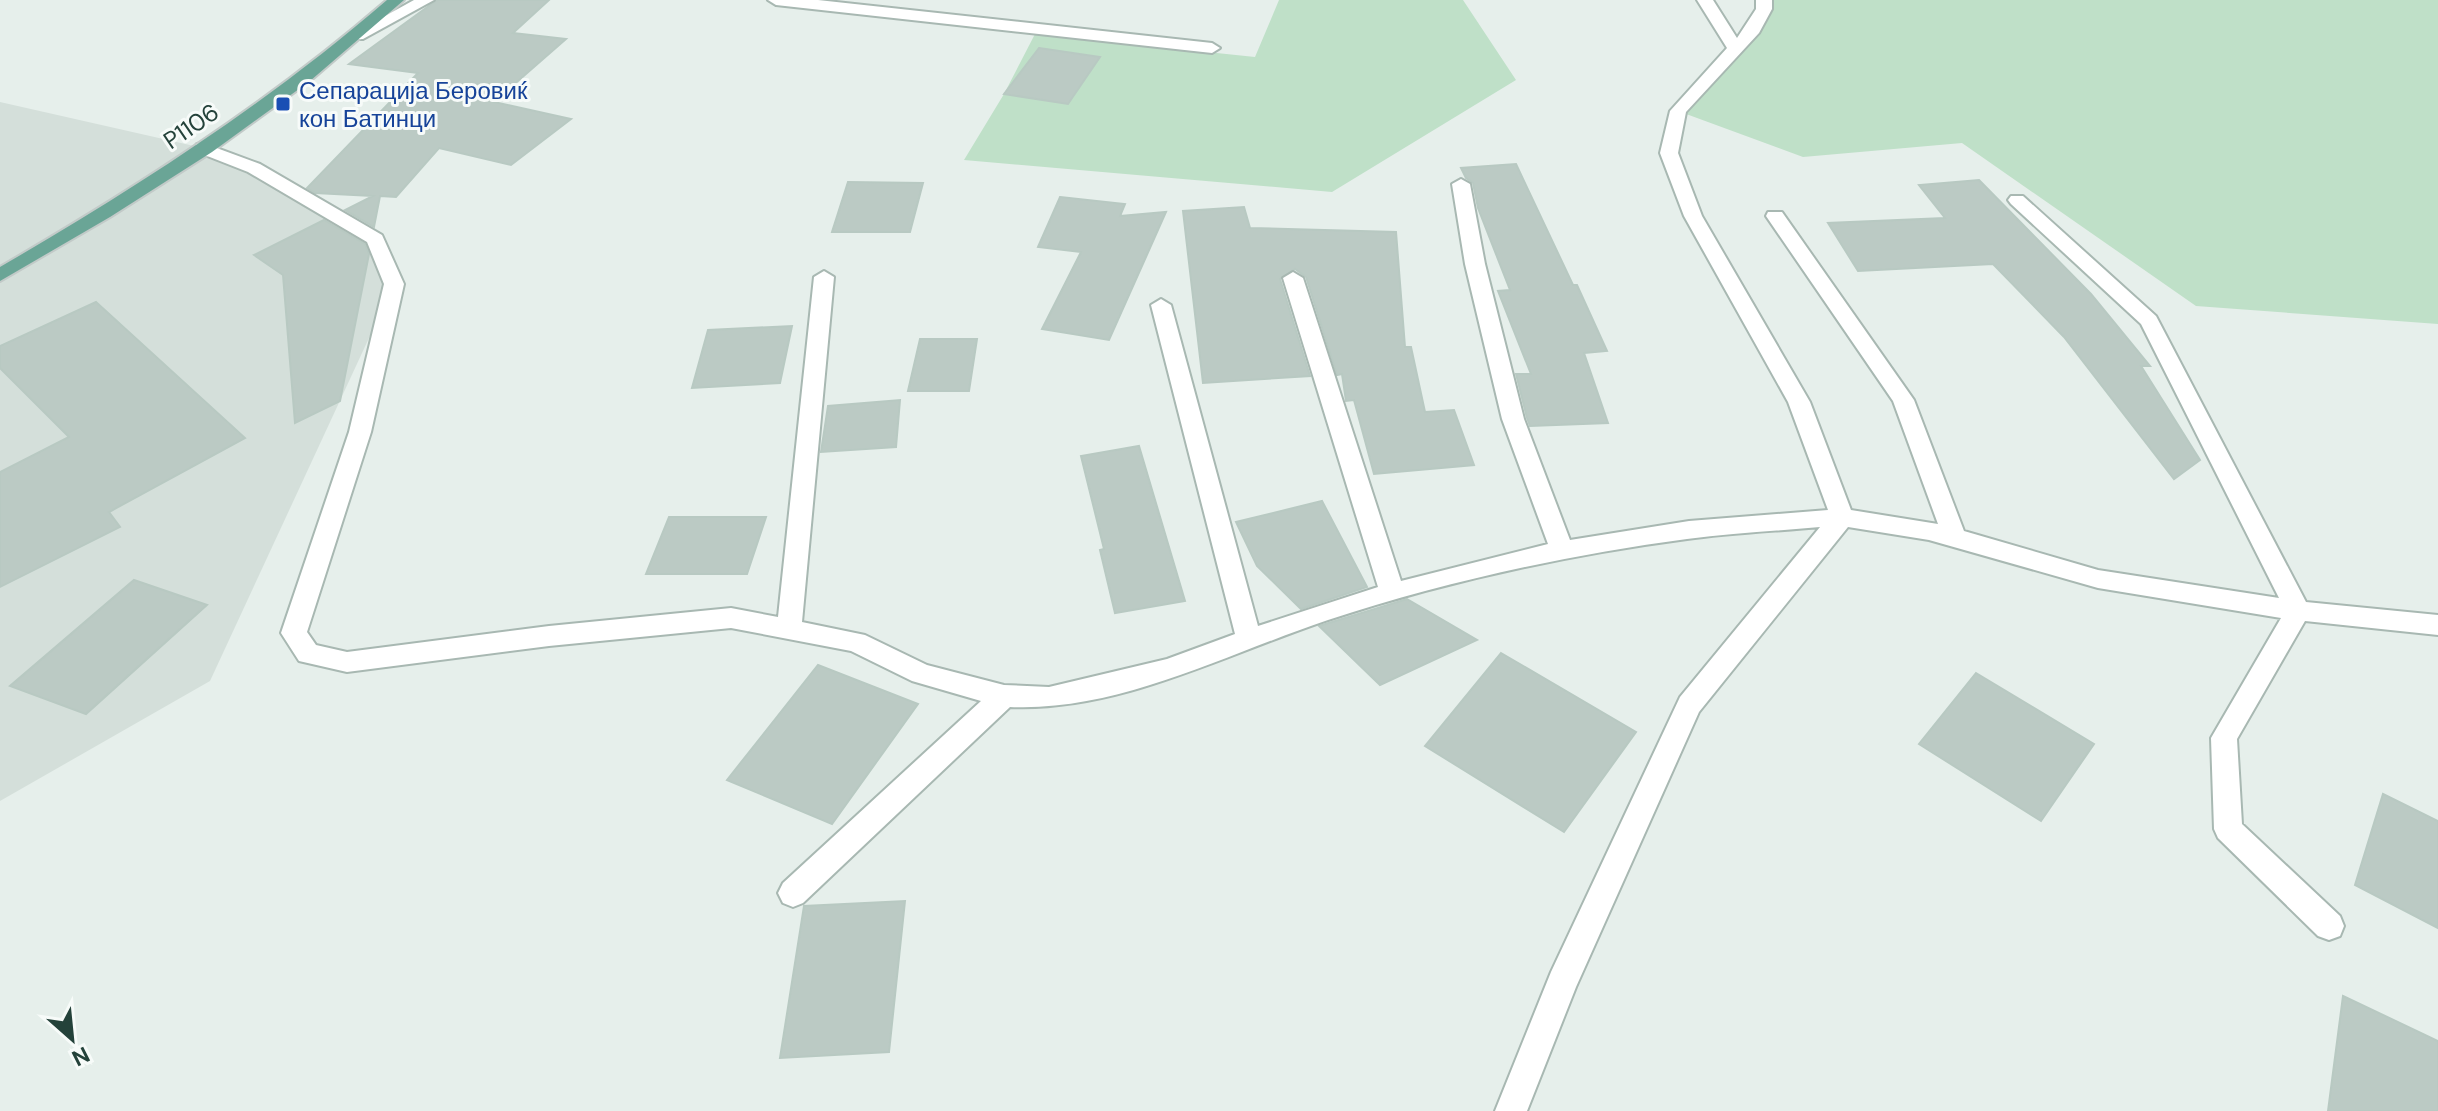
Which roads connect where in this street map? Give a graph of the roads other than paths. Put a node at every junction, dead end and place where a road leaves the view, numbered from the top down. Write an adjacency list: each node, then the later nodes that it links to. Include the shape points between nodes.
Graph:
1 (396, 0): 6 (main road, P1106)
2 (426, 0): 6 (lane)
3 (776, 0): 7 (lane)
4 (1705, 0): 8 (lane)
5 (1764, 0): 8 (lane, via 1753,30)
6 (357, 36): 9 (main road, P1106)
7 (1212, 48)
8 (1736, 50): 17 (lane, via 1678,111 1669,153 1693,216 1799,402)
9 (203, 148): 13 (main road, P1106); 23 (lane, via 254,168 375,239 394,284 360,432 294,633 308,654 347,662 731,618)
10 (1461, 184): 19 (lane, via 1513,419)
11 (2017, 200): 21 (lane, via 2149,321)
12 (1775, 216): 18 (lane, via 1903,400)
13 (0, 275)
14 (824, 277): 23 (lane)
15 (1293, 278): 20 (lane)
16 (1161, 305): 24 (lane)
17 (1842, 517): 18 (lane); 19 (lane, via 1689,530); 28 (lane, via 1689,705 1562,983)
18 (1954, 537): 21 (lane, via 2098,579)
19 (1562, 550): 20 (lane)
20 (1392, 592): 24 (lane)
21 (2298, 611): 22 (lane); 27 (lane, via 2224,738 2228,829)
22 (2438, 625)
23 (789, 628): 25 (lane, via 856,642 921,674)
24 (1249, 638): 25 (lane, via 1169,669 1049,698)
25 (1004, 696): 26 (lane)
26 (793, 893)
27 (2329, 926)
28 (1511, 1111)

